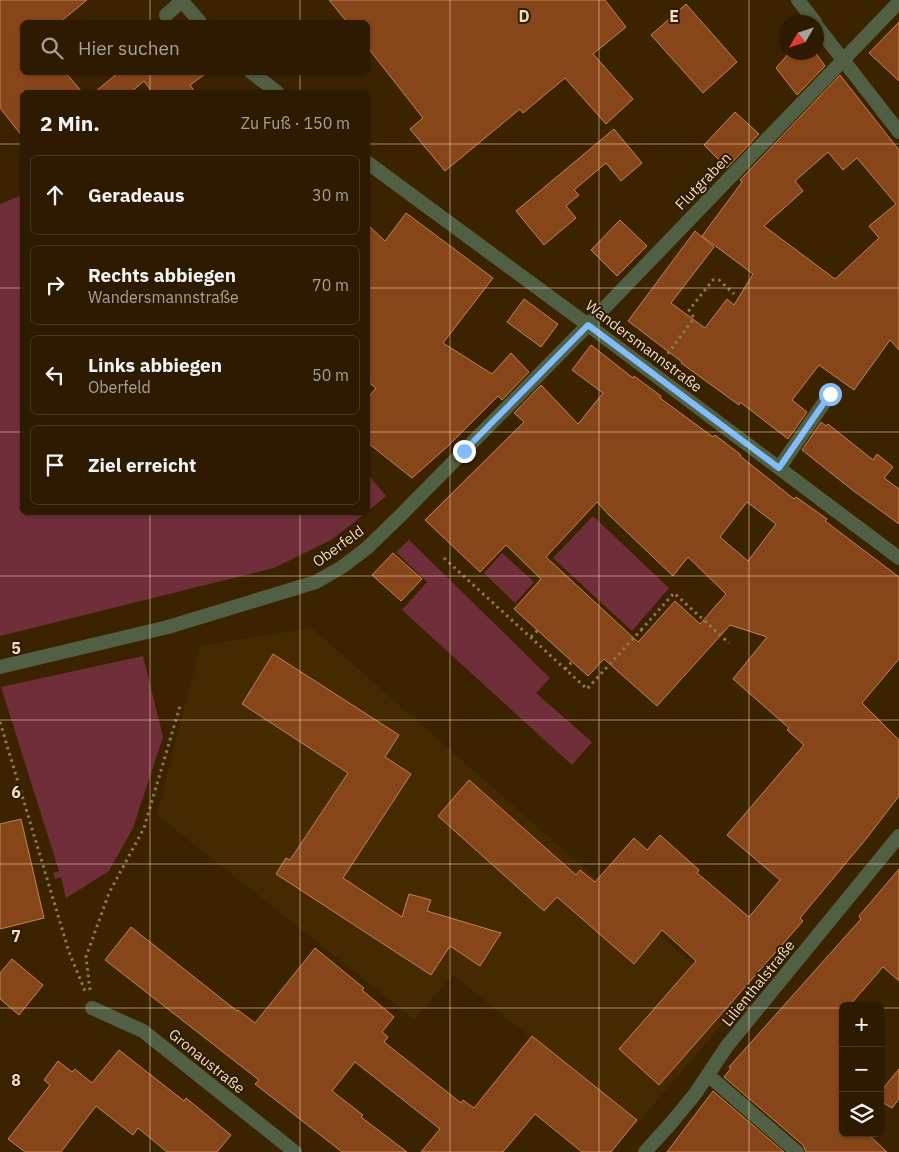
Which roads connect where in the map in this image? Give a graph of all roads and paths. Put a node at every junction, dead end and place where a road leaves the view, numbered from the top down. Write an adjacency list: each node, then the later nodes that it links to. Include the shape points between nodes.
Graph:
1 (798, 0): 5 (street)
2 (182, 1): 4 (street); 6 (street)
3 (899, 2): 8 (street, Flutgraben)
4 (166, 15)
5 (809, 15)
6 (198, 20)
7 (824, 35): 8 (street)
8 (842, 60): 11 (street); 14 (street, Flutgraben)
9 (255, 75): 10 (street)
10 (274, 90)
11 (899, 132)
12 (370, 165): 14 (street, Wandersmannstraße)
13 (734, 294): 15 (path, via 719,280 713,280 689,310 694,318)
14 (588, 325): 15 (street, Wandersmannstraße); 26 (street, Oberfeld, via 399,517 342,567 316,582 168,627)
15 (654, 374): 17 (street, Wandersmannstraße)
16 (830, 394): 17 (street)
17 (779, 468): 19 (street, Wandersmannstraße)
18 (444, 558): 23 (path)
19 (899, 558)
20 (538, 630): 23 (path)
21 (641, 630): 22 (path); 24 (path, via 674,593); 27 (path, via 587,689)
22 (645, 634)
23 (531, 638): 27 (path)
24 (729, 643)
25 (572, 662): 27 (path)
26 (0, 667)
27 (565, 669)
28 (180, 706): 31 (path, via 144,828 109,893 86,957)
29 (0, 722): 31 (path, via 69,952)
30 (899, 836): 32 (street, Lilienthalstraße, via 727,1046)
31 (92, 1008): 33 (street, Gronaustraße, via 143,1031)
32 (708, 1075): 34 (street, Lilienthalstraße); 35 (street)
33 (295, 1152)
34 (645, 1152)
35 (797, 1152)

